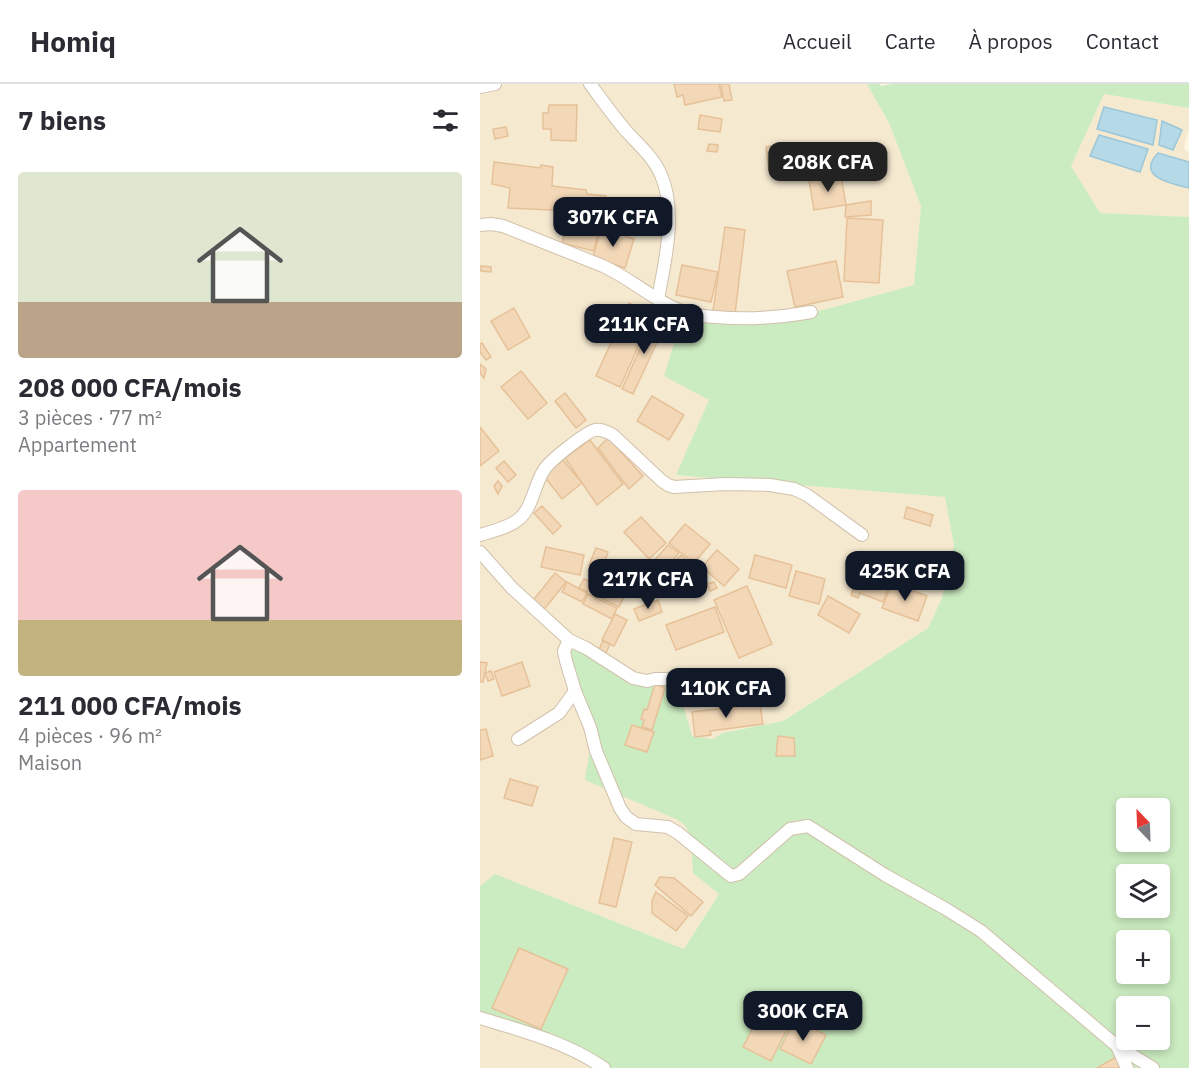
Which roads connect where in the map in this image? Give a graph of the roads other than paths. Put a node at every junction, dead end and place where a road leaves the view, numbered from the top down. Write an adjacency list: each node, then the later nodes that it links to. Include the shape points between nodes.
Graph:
1 (495, 84): 3 (street)
2 (590, 84): 5 (street, via 661,175 667,195 669,236)
3 (480, 87)
4 (480, 225): 5 (street, via 503,226 603,266)
5 (658, 299): 6 (street, via 687,314 739,320)
6 (812, 312)
7 (480, 535): 8 (street, via 509,526 520,518 543,470 595,430 613,435 668,485 770,485 794,489)
8 (862, 535)
9 (480, 552): 10 (street, via 512,588)
10 (569, 640): 11 (street, via 633,678); 12 (street, via 564,651)
11 (679, 682)
12 (575, 691): 13 (street, via 559,713); 15 (street, via 620,807 631,821 668,827 731,876 739,874 790,829 808,826 981,930)
13 (518, 739)
14 (480, 1018): 18 (street, via 553,1041)
15 (1116, 1044)
16 (1120, 1050): 19 (street)
17 (1124, 1050): 20 (street)
18 (604, 1068)
19 (1127, 1068)
20 (1153, 1068)

